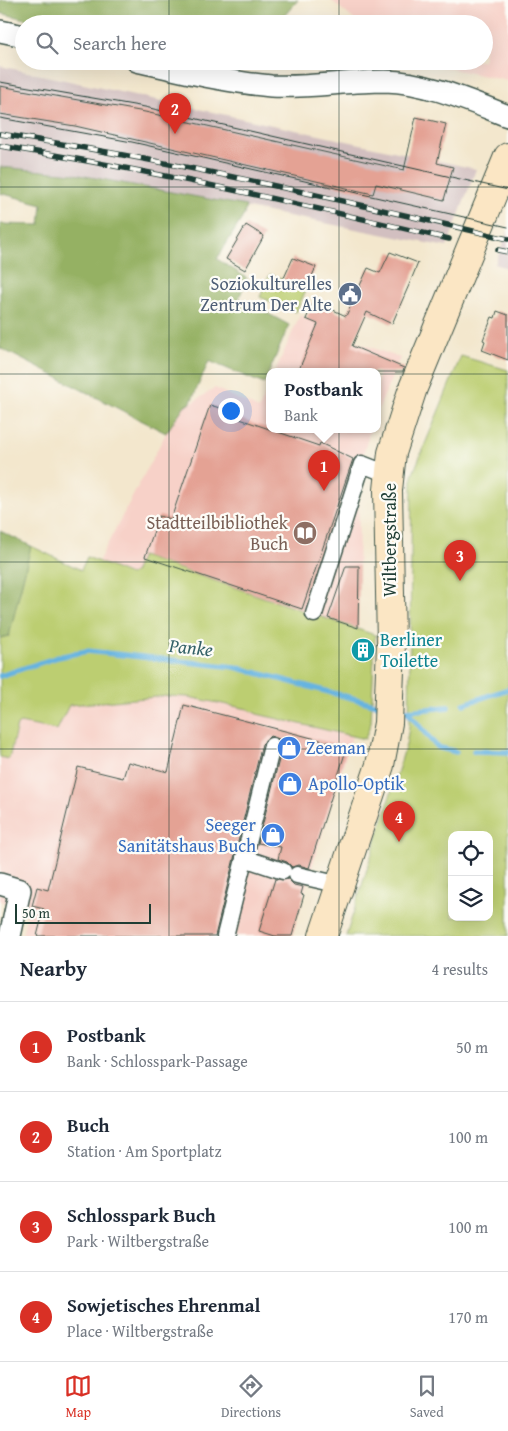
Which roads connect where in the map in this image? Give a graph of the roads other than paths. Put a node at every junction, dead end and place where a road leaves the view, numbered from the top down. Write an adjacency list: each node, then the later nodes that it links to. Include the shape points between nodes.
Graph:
1 (0, 30): 2 (street)
2 (15, 34)
3 (177, 70): 4 (street, via 230,82 262,85 308,87 385,81 428,88)
4 (508, 116)
5 (508, 157): 7 (main road, Wiltbergstraße)
6 (508, 186): 7 (street, via 430,373)
7 (414, 388): 8 (main road, Wiltbergstraße, via 392,453)
8 (390, 475): 9 (street, via 362,464); 13 (main road, Wiltbergstraße, via 388,723 380,766)
9 (314, 614)
10 (272, 746): 11 (street)
11 (244, 858): 13 (street); 15 (street)
12 (0, 884): 14 (street, via 20,890)
13 (341, 885): 16 (main road, Wiltbergstraße)
14 (10, 936)
15 (224, 936)
16 (323, 936)

